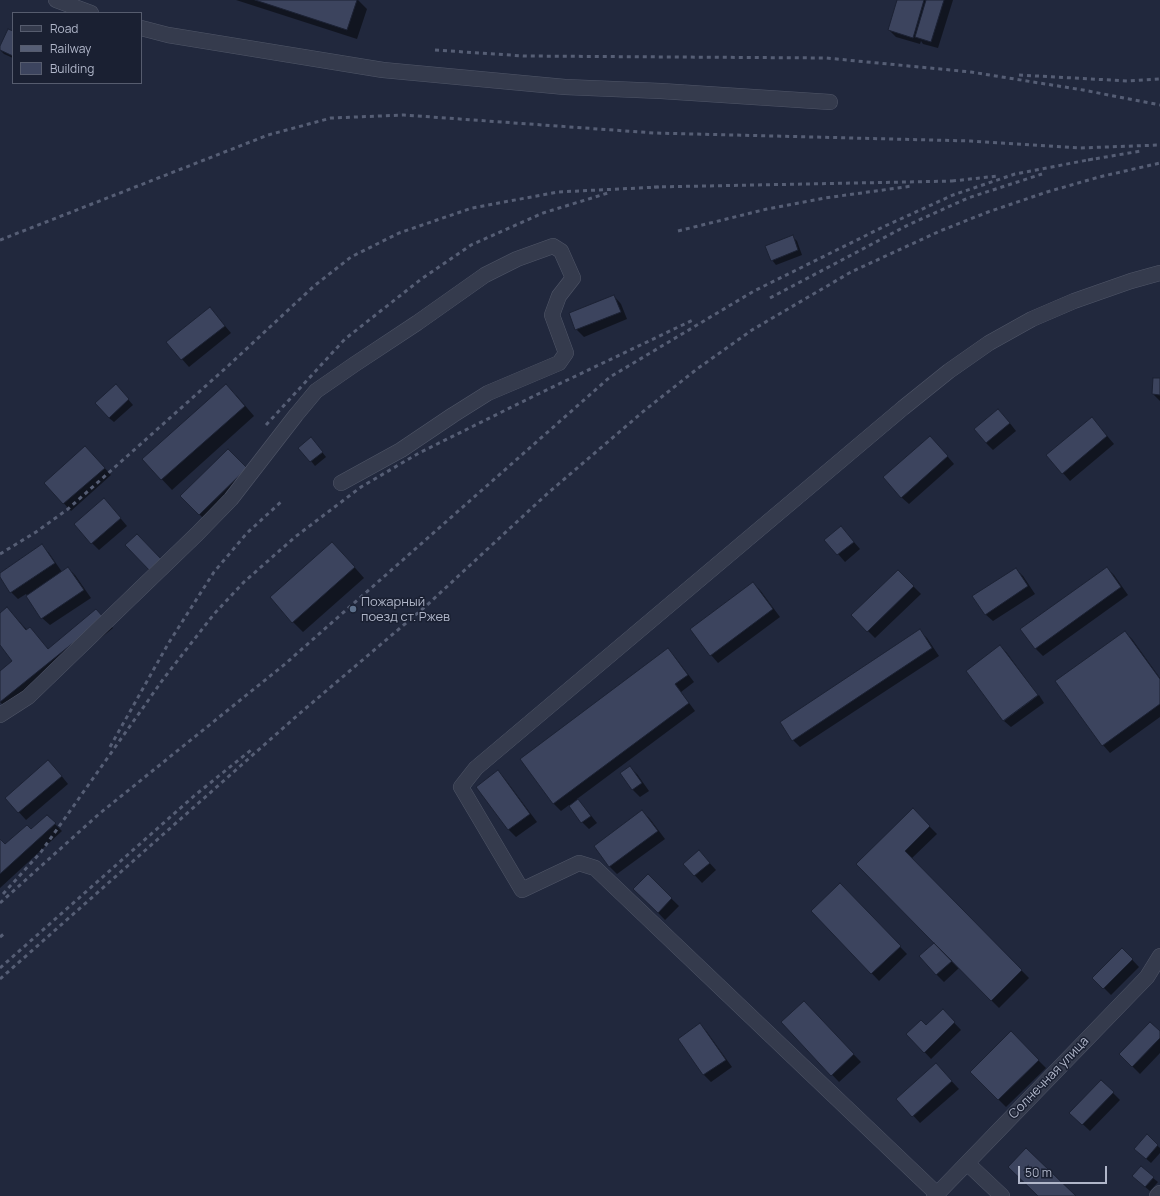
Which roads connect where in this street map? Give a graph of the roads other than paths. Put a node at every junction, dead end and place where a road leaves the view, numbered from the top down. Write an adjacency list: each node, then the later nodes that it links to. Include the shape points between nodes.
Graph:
1 (56, 0): 2 (street)
2 (88, 12)
3 (142, 28): 4 (street, via 168,35 383,70 565,87)
4 (830, 102)
5 (1160, 273): 11 (street, via 1074,301 1032,319 989,343 949,371 476,768 461,787 522,890 579,863 595,868)
6 (341, 483): 7 (street, via 401,450 452,414 488,393 559,363 566,353 552,315 559,296 573,278 561,251 553,246 517,259 485,275 316,391 231,499 197,534 28,696)
7 (0, 715)
8 (1160, 956): 9 (street, Солнечная улица, via 1147,977)
9 (967, 1164): 11 (street, Солнечная улица); 12 (street)
10 (1160, 1193): 13 (street)
11 (936, 1195)
12 (1002, 1196)
13 (1157, 1196)

